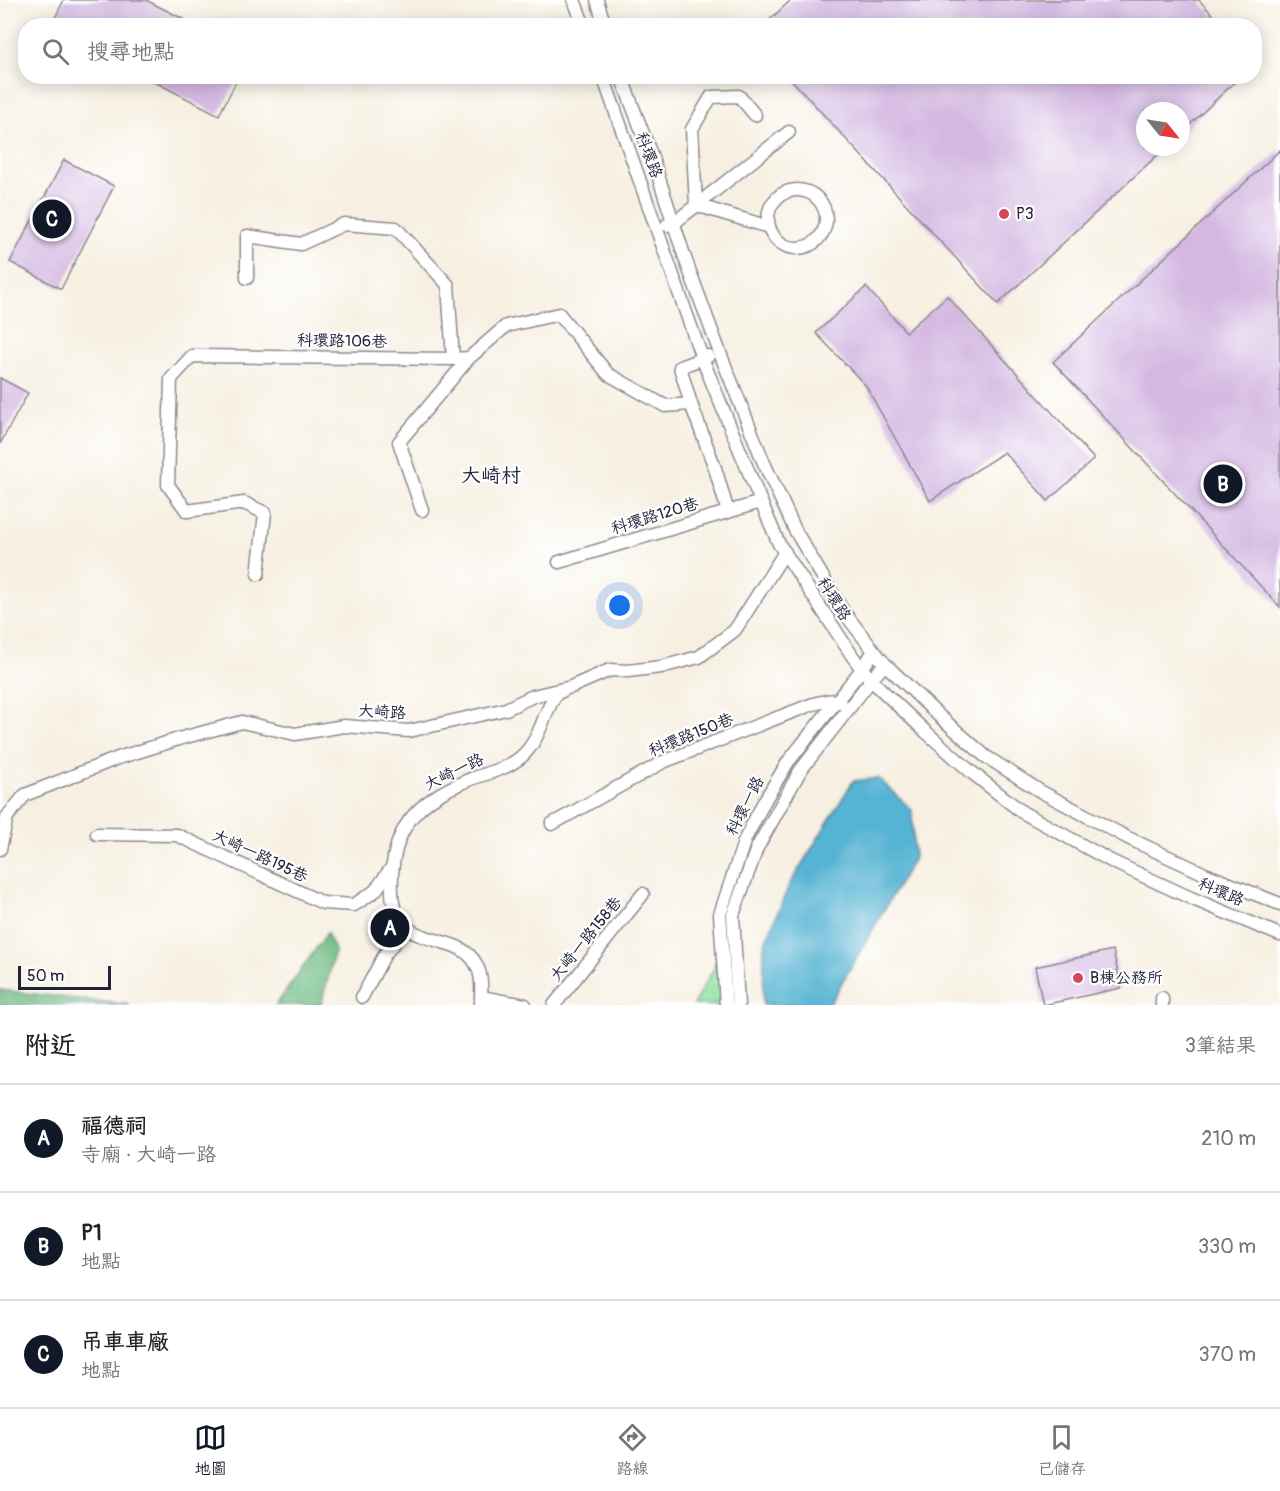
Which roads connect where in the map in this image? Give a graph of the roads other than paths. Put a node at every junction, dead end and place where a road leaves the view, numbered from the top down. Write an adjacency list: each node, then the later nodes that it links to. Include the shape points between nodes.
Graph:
1 (574, 0): 3 (street)
2 (597, 0): 4 (street)
3 (581, 18)
4 (603, 18)
5 (606, 84): 12 (street, 科環路)
6 (624, 84): 10 (street, 科環路)
7 (755, 115): 9 (street, via 739,96 711,98 692,129)
8 (789, 132): 9 (street)
9 (696, 205): 10 (street); 11 (street)
10 (674, 223): 12 (street); 14 (street, 科環路)
11 (769, 227): 11 (street, via 780,243 789,247 809,246 823,232 826,212 808,192 790,190 770,208)
12 (658, 228): 16 (street, 科環路)
13 (247, 278): 17 (street, via 247,236 301,244 344,224 396,228 448,285)
14 (720, 353): 16 (street); 25 (street, 科環路, via 796,532 843,611)
15 (469, 358): 17 (street, 科環路106巷); 18 (street, via 506,326 559,314 608,374 665,406); 20 (street, via 399,442)
16 (702, 358): 18 (street, via 680,367); 19 (street, 科環路)
17 (453, 359): 24 (street, 科環路106巷, via 192,356 171,379 168,485 188,511 244,503 265,513)
18 (691, 404): 21 (street)
19 (761, 502): 21 (street, 科環路120巷); 22 (street, 科環路)
20 (422, 510)
21 (728, 512): 23 (street, 科環路120巷)
22 (785, 552): 27 (street, 科環路); 29 (street, 大崎路, via 735,630 699,657 662,667 609,670)
23 (560, 562)
24 (258, 574)
25 (874, 651): 26 (street, 科環路); 27 (street, 科環一路)
26 (885, 664): 28 (street, 科環一路); 37 (street, 科環路, via 985,756 1040,791 1128,838)
27 (862, 669): 28 (street, 科環路); 30 (street, 科環一路)
28 (871, 680): 31 (street, 科環一路); 39 (street, 科環路, via 970,771 1022,812 1111,861)
29 (571, 687): 34 (street, 大崎路, via 533,696 506,709 409,731 344,726 295,734 242,722 182,738 118,758 25,795 7,817); 35 (street, 大崎一路, via 556,694 534,741 523,755 423,806 400,836)
30 (837, 701): 31 (street); 32 (street, 科環路150巷, via 813,704 663,762); 44 (street, 科環一路, via 788,762 745,839 720,914)
31 (849, 709): 45 (street, 科環一路, via 800,771 758,848 734,915)
32 (552, 824)
33 (97, 834): 35 (street, 大崎一路195巷, via 177,835 323,903 354,906 375,891)
34 (0, 849)
35 (392, 866): 38 (street, 大崎一路, via 392,900)
36 (643, 894): 43 (street, 大崎一路158巷)
37 (1280, 904)
38 (406, 928): 40 (street, via 385,954); 41 (street, via 470,956 480,976)
39 (1280, 935)
40 (362, 997)
41 (481, 1001): 42 (street)
42 (525, 1005)
43 (554, 1005)
44 (726, 1005)
45 (738, 1005)

